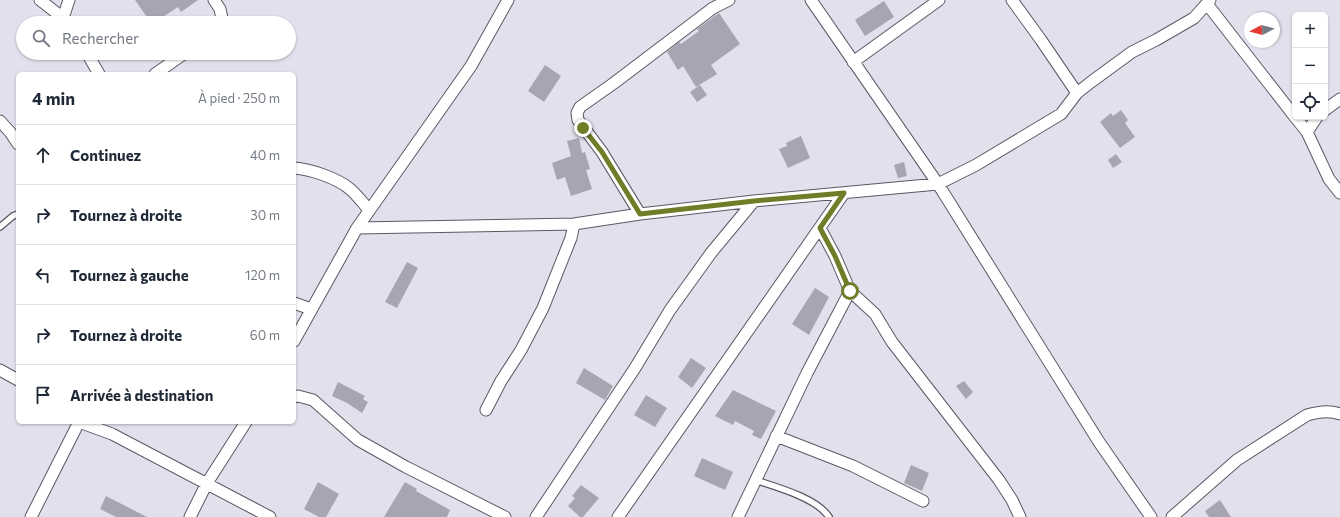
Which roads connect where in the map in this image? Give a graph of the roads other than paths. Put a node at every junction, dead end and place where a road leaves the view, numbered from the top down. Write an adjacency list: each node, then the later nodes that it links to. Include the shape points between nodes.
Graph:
1 (40, 0): 10 (street)
2 (70, 0): 11 (street)
3 (214, 0): 12 (street)
4 (508, 0): 32 (street, via 471,66)
5 (729, 0): 33 (street, via 713,8 580,107 577,113 578,120 602,152)
6 (810, 0): 15 (street)
7 (939, 0): 15 (street)
8 (1012, 0): 18 (street)
9 (1209, 2): 18 (street, via 1194,18 1132,52); 21 (street)
10 (59, 16)
11 (65, 16)
12 (222, 16)
13 (91, 60): 16 (street)
14 (175, 60): 17 (street)
15 (853, 62): 28 (street)
16 (98, 72)
17 (158, 72)
18 (1077, 93): 28 (street, via 1061,114 976,165)
19 (1340, 99): 20 (street)
20 (1328, 108)
21 (1292, 113)
22 (0, 120): 26 (street)
23 (1297, 120): 25 (street)
24 (1315, 120): 25 (street)
25 (1307, 132): 30 (street, via 1329,179)
26 (16, 141)
27 (296, 168): 32 (street, via 337,181 349,188)
28 (938, 184): 29 (street); 64 (street, via 1099,442)
29 (844, 193): 31 (street); 38 (street)
30 (1340, 194)
31 (754, 201): 33 (street); 59 (street, via 711,253 670,310 636,368)
32 (369, 210): 37 (street)
33 (640, 214): 35 (street)
34 (16, 215): 36 (lane)
35 (574, 224): 37 (street); 46 (street, via 571,238 543,308)
36 (0, 227)
37 (357, 228): 41 (street)
38 (820, 228): 39 (street); 60 (street)
39 (850, 291): 51 (street); 63 (street, via 875,314 892,342 999,480)
40 (296, 304): 41 (street)
41 (311, 309): 42 (street)
42 (296, 337)
43 (0, 370): 44 (street)
44 (16, 379)
45 (296, 396): 58 (street, via 313,400 358,440)
46 (486, 410)
47 (1340, 414): 65 (street, via 1316,412 1307,416 1237,460)
48 (78, 424): 55 (street)
49 (84, 424): 53 (street, via 112,434)
50 (245, 424): 53 (street)
51 (776, 436): 52 (street); 54 (street, via 853,466)
52 (755, 480): 61 (street); 62 (lane, via 809,500)
53 (207, 483): 56 (street); 57 (street)
54 (923, 502)
55 (31, 517)
56 (190, 517)
57 (270, 517)
58 (505, 517)
59 (536, 517)
60 (618, 517)
61 (738, 517)
62 (828, 517)
63 (1020, 517)
64 (1151, 517)
65 (1172, 517)

